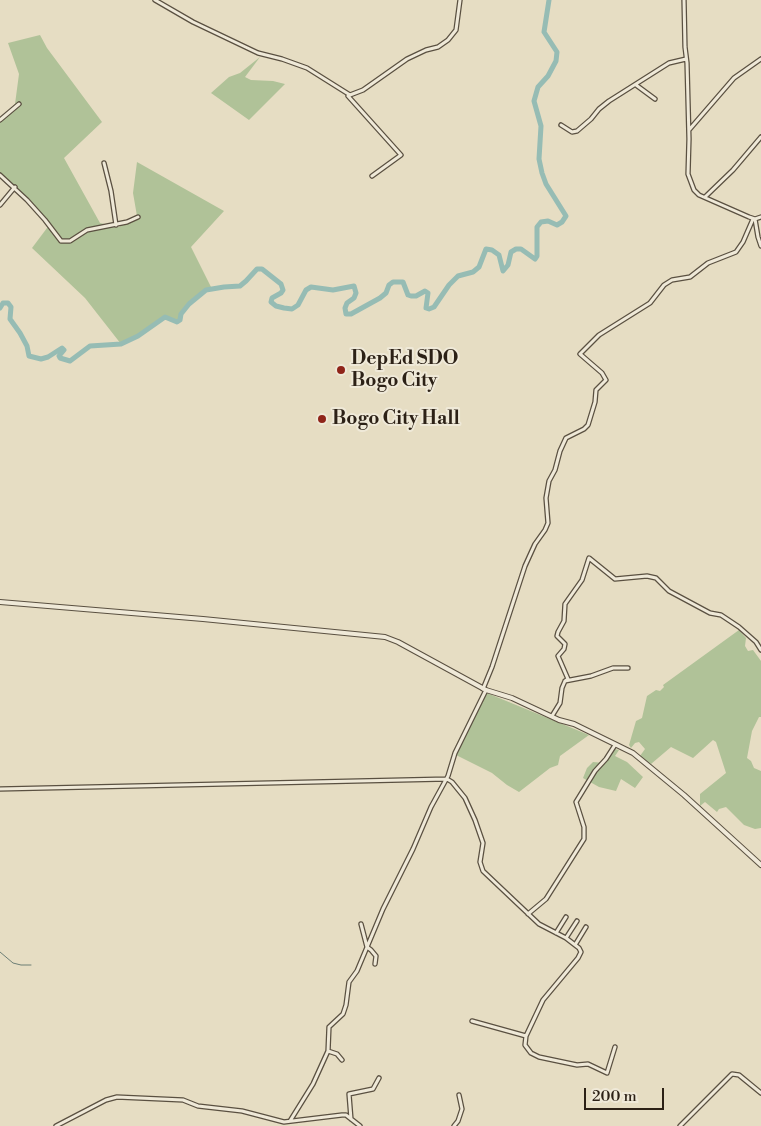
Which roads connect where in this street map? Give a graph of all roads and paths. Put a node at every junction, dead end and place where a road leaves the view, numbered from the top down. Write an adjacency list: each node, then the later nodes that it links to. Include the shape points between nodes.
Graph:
1 (155, 0): 7 (street, via 258,52 308,68)
2 (460, 0): 7 (street, via 456,30 448,40 406,59 363,90)
3 (684, 0): 4 (street)
4 (686, 59): 6 (street, via 669,63); 12 (street)
5 (761, 59): 12 (street, via 734,78)
6 (636, 85): 8 (street); 11 (street, via 599,108 578,131 572,132)
7 (350, 94): 16 (street, via 348,96 402,155)
8 (655, 99)
9 (19, 104): 10 (street)
10 (0, 120)
11 (561, 125)
12 (689, 130): 18 (street, via 688,174 696,192)
13 (761, 137): 18 (street)
14 (104, 163): 23 (street)
15 (0, 175): 17 (street)
16 (372, 176)
17 (15, 188): 19 (street); 23 (street, via 61,241 70,241 87,230)
18 (705, 197): 22 (street)
19 (0, 205)
20 (138, 217): 23 (street)
21 (761, 218): 22 (street)
22 (754, 219): 24 (street); 29 (street, via 736,252 708,263 690,278 672,280 664,285 650,303 599,335 580,354 606,380 596,390 588,425 566,438 560,451 546,498 548,523 525,566)
23 (116, 225)
24 (761, 246)
25 (0, 602): 29 (street, via 385,637)
26 (761, 650): 28 (street, via 739,627 669,591 656,578 616,579 588,558 582,580 565,604 564,620 557,636 565,644 558,656 568,679)
27 (628, 668): 28 (street, via 613,668)
28 (565, 681): 30 (street, via 560,703)
29 (485, 689): 30 (street); 32 (street, via 455,752)
30 (552, 716): 31 (street)
31 (616, 745): 34 (street, via 653,768); 35 (street, via 576,802 584,827 584,839 546,899)
32 (447, 779): 33 (street); 36 (street, via 465,798 475,820 483,843 480,862 483,871); 45 (street)
33 (0, 789)
34 (761, 865)
35 (532, 911): 36 (street); 38 (street)
36 (528, 914): 38 (street)
37 (566, 917): 42 (street)
38 (534, 919): 42 (street)
39 (577, 921): 43 (street)
40 (361, 924): 45 (street)
41 (586, 927): 44 (street)
42 (556, 933): 43 (street)
43 (566, 938): 44 (street)
44 (574, 945): 48 (street, via 581,952 578,958 543,1000)
45 (367, 947): 46 (street, via 376,956); 50 (street, via 349,982 343,1014 331,1024)
46 (375, 964)
47 (472, 1021): 48 (street)
48 (526, 1036): 49 (street, via 525,1045 539,1057 577,1065 588,1064 607,1073)
49 (615, 1047)
50 (328, 1051): 51 (street); 56 (street, via 313,1084)
51 (342, 1060)
52 (379, 1078): 55 (street, via 372,1089 349,1094)
53 (761, 1094): 60 (street, via 740,1075 732,1074)
54 (459, 1095): 59 (street, via 462,1109)
55 (352, 1119): 56 (street, via 342,1115); 58 (street)
56 (290, 1121): 57 (street, via 242,1110 198,1106 183,1100 118,1097)
57 (56, 1126)
58 (360, 1126)
59 (454, 1126)
60 (680, 1126)

